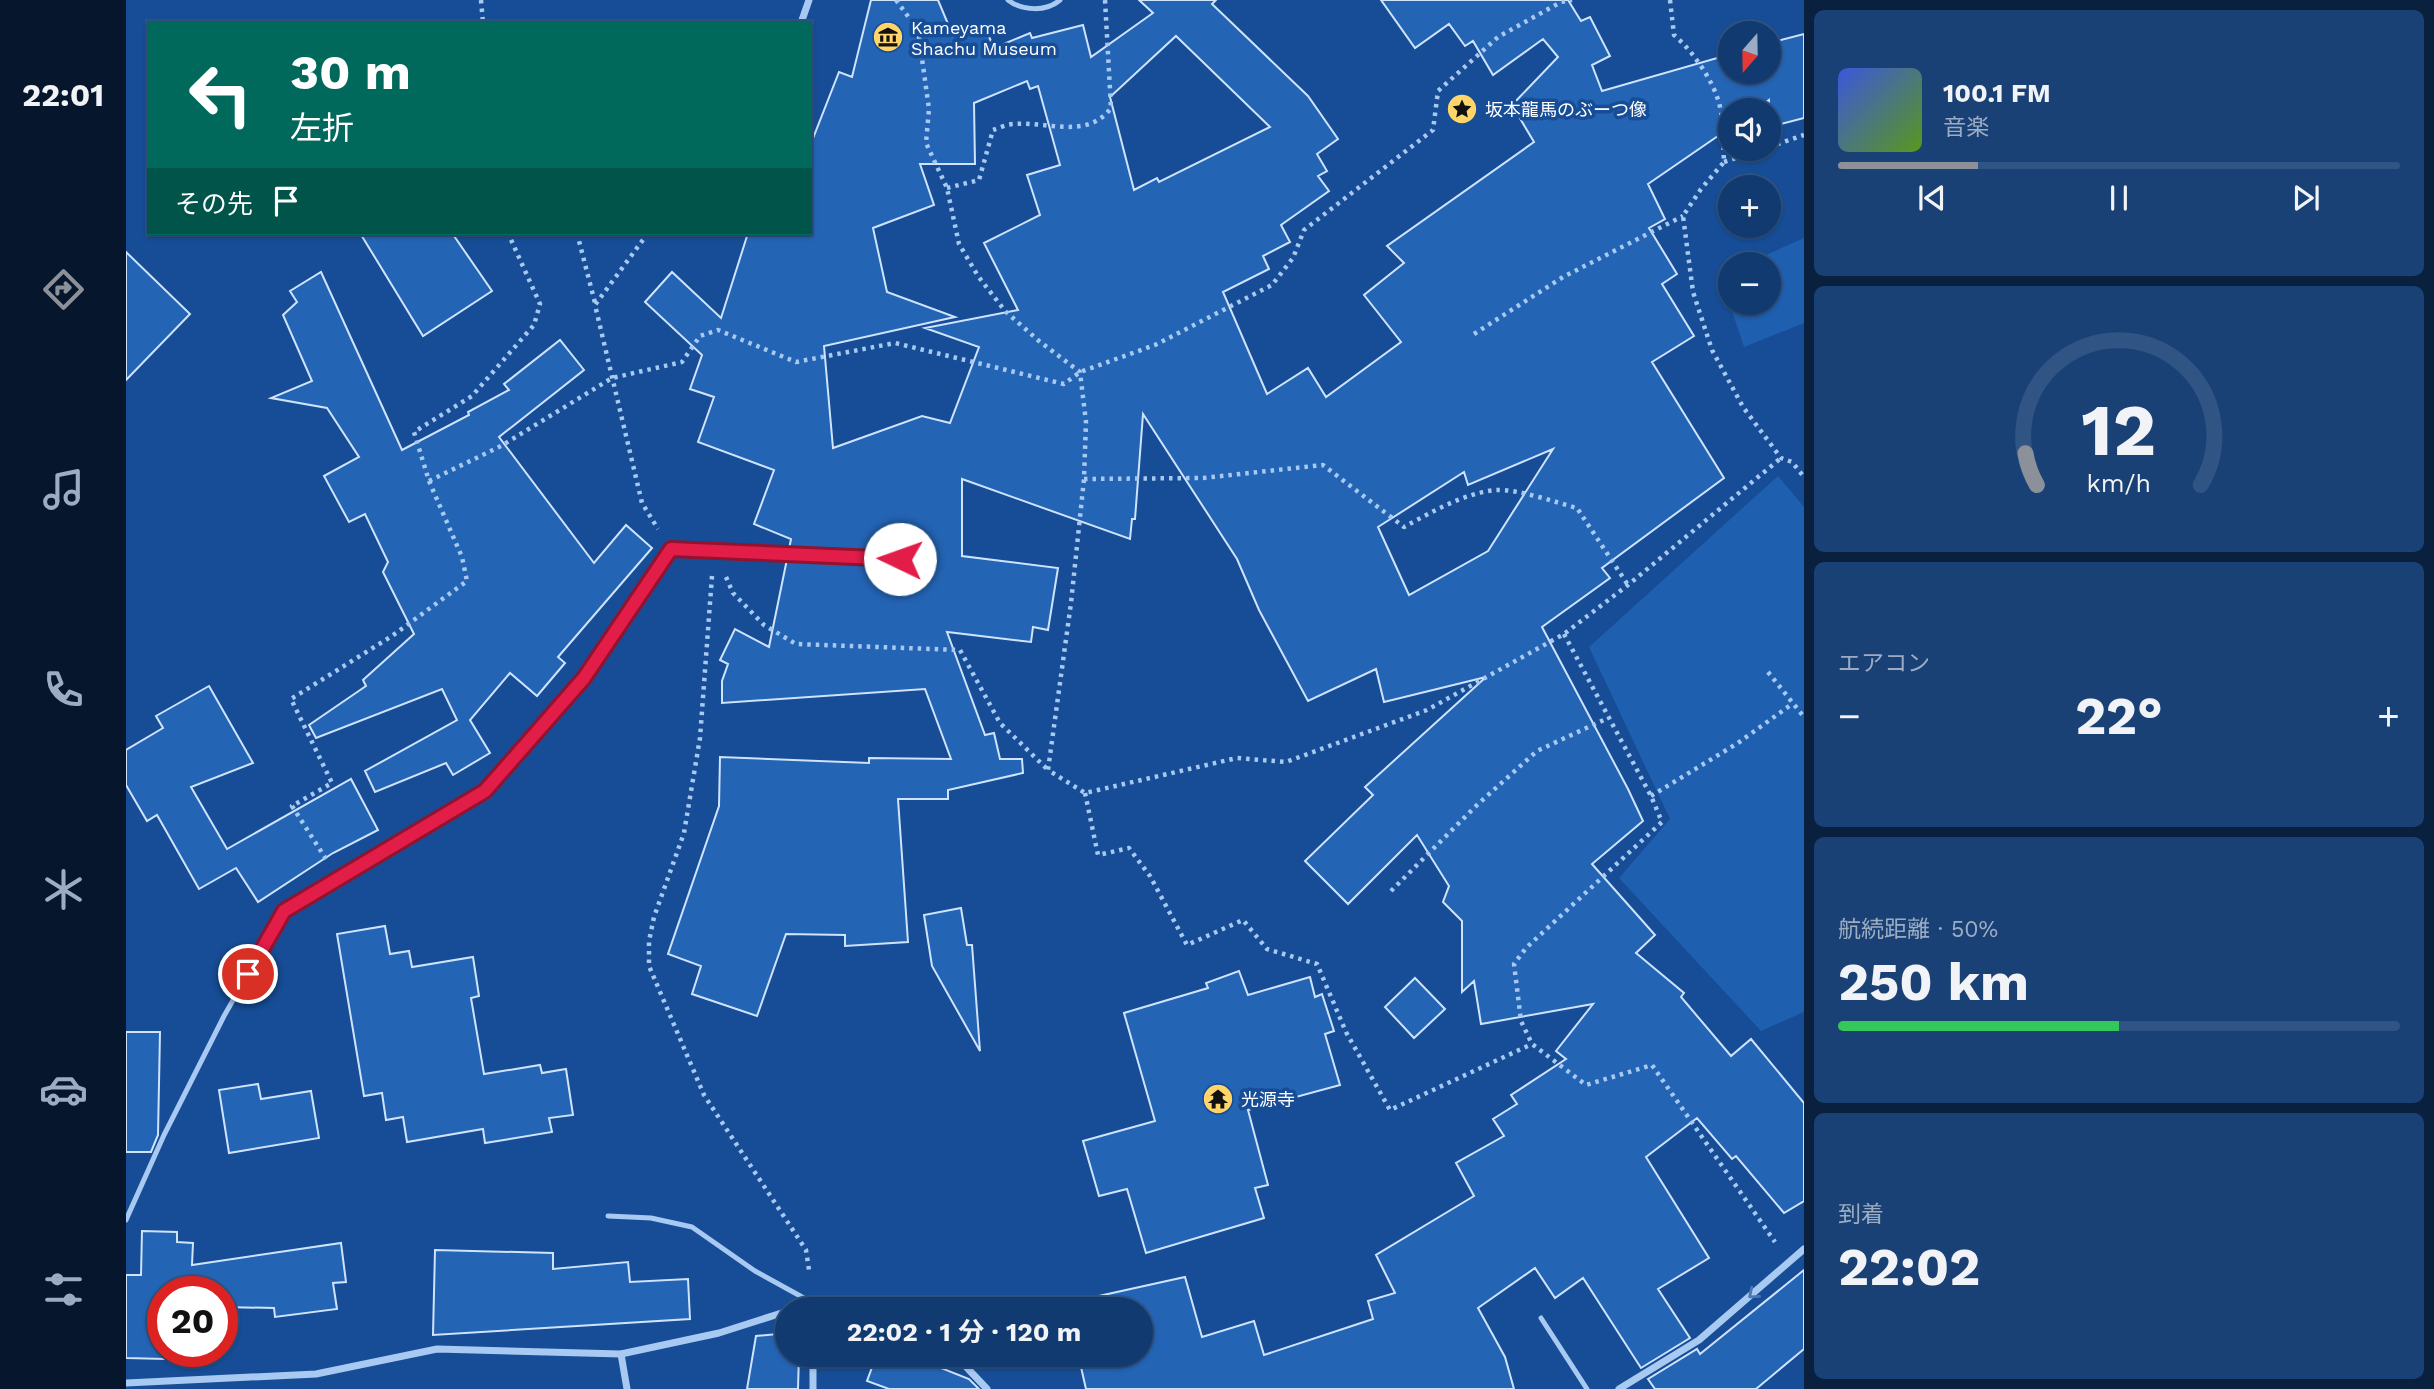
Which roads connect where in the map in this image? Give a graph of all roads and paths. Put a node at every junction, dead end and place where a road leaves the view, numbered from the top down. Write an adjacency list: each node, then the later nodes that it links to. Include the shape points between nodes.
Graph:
1 (481, 0): 10 (path)
2 (809, 0): 11 (street)
3 (896, 0): 16 (path, via 918,30 929,109 926,144)
4 (1008, 0): 5 (lane, via 1033,9)
5 (1060, 0)
6 (1105, 0): 16 (path, via 1111,108 1102,120 1085,127 1012,124 993,130 979,180)
7 (1572, 0): 9 (path)
8 (1670, 0): 15 (path, via 1674,35 1689,47 1720,106)
9 (1561, 1): 23 (path, via 1498,37 1438,92 1433,130 1304,230 1293,258 1272,285 1155,345)
10 (483, 21)
11 (802, 21)
12 (1804, 135): 13 (path)
13 (1781, 143)
14 (1727, 161): 15 (path)
15 (1724, 162): 17 (path)
16 (947, 188): 23 (path, via 959,244 978,276 1005,311)
17 (1683, 216): 22 (path, via 1563,277); 25 (path, via 1693,292 1712,350 1743,407)
18 (509, 235): 28 (path, via 540,304 534,325 472,396 414,432)
19 (578, 235): 21 (path)
20 (647, 235): 21 (path)
21 (595, 304): 24 (path)
22 (1474, 334)
23 (1080, 372): 24 (path, via 1064,384 895,343 796,362 718,330 700,336 682,362); 27 (path, via 1086,422)
24 (612, 378): 28 (path, via 501,446); 29 (path, via 642,503)
25 (1781, 458): 26 (path); 32 (path)
26 (1804, 477)
27 (1084, 479): 32 (path, via 1203,478 1322,464 1404,527 1470,496 1498,490 1534,496 1577,508); 38 (path)
28 (429, 481): 41 (path, via 462,557 467,581 392,636 291,699 332,783 292,806)
29 (671, 549): 30 (lane); 41 (lane, via 584,678 485,791)
30 (713, 551): 31 (lane); 38 (path, via 733,593 764,625 796,645 960,650 1000,723); 49 (path, via 700,738 684,833 654,917 649,966 704,1095 806,1250)
31 (900, 559)
32 (1628, 585): 33 (path)
33 (1564, 634): 37 (path); 39 (path, via 1427,710 1286,762 1237,758)
34 (1768, 672): 35 (path)
35 (1792, 704): 36 (path); 40 (path)
36 (1804, 717)
37 (1608, 718): 40 (path); 42 (path, via 1537,751)
38 (1048, 770): 39 (path)
39 (1085, 793): 43 (path, via 1098,855 1129,848 1187,944 1243,920 1267,949 1317,964 1346,1032 1390,1110)
40 (1651, 796): 43 (path, via 1662,822 1514,964 1521,1021)
41 (338, 879): 45 (lane, via 284,911 212,1040)
42 (1391, 891)
43 (1532, 1044): 47 (path, via 1586,1085 1652,1065)
44 (608, 1216): 48 (lane, via 651,1218 692,1227)
45 (126, 1220)
46 (1804, 1249): 47 (street)
47 (1790, 1263): 60 (street, one-way to 60, via 1699,1340)
48 (798, 1297)
49 (812, 1297)
50 (775, 1315): 52 (street, via 719,1333)
51 (1541, 1318): 59 (lane)
52 (621, 1354): 55 (street, via 437,1349 316,1374); 56 (street)
53 (813, 1367): 57 (street)
54 (966, 1367): 58 (street)
55 (126, 1383)
56 (627, 1389)
57 (813, 1389)
58 (987, 1389)
59 (1587, 1389)
60 (1619, 1389)

